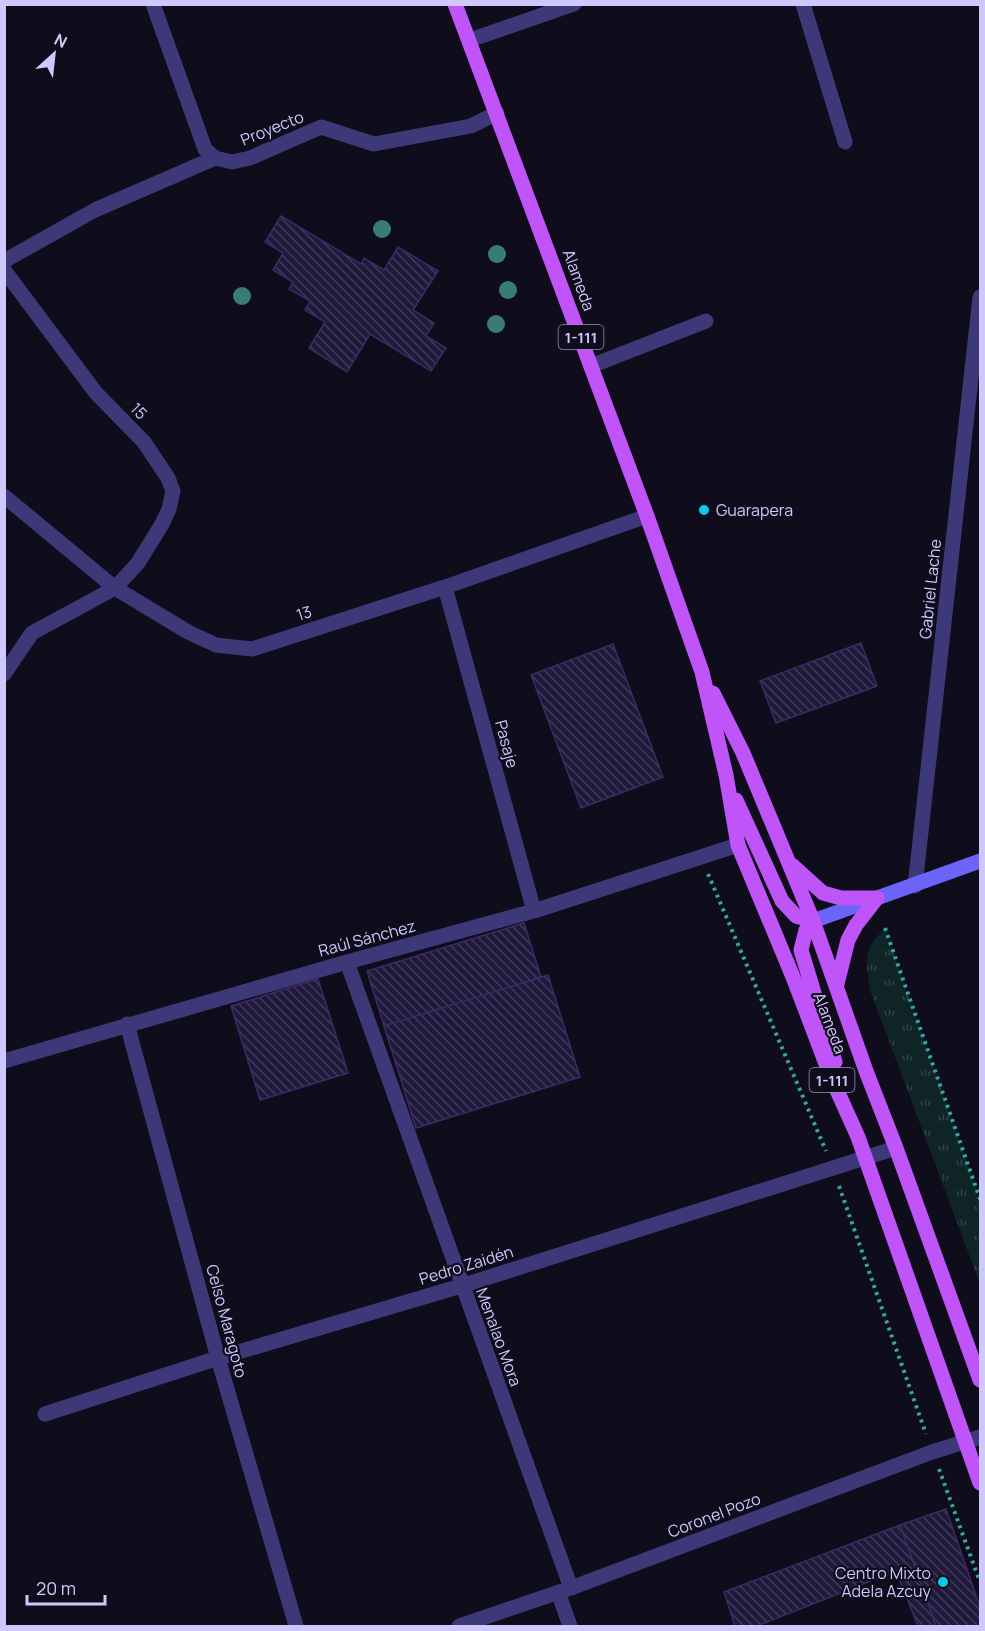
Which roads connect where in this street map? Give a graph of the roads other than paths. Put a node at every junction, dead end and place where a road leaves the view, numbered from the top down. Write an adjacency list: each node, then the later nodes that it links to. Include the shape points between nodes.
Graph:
1 (153, 4): 8 (street, via 205,149)
2 (455, 4): 5 (main road, Alameda / 1-111)
3 (574, 4): 5 (street)
4 (803, 4): 7 (street)
5 (470, 40): 6 (main road, Alameda / 1-111)
6 (497, 113): 8 (street, Proyecto, via 471,126 374,144 321,127 250,158 232,162); 13 (main road, Alameda / 1-111)
7 (845, 142)
8 (215, 158): 9 (street, Proyecto, via 94,210)
9 (4, 261)
10 (4, 270): 19 (street, 15, via 96,393 144,442 171,484 171,500 162,524 138,563)
11 (981, 297): 14 (street, Gabriel Lache)
12 (706, 321): 13 (street)
13 (591, 366): 17 (main road, Alameda / 1-111)
14 (973, 366): 15 (street); 26 (street, Gabriel Lache)
15 (981, 382)
16 (4, 496): 19 (street, 13)
17 (647, 516): 18 (street, 13); 20 (main road, Alameda / 1-111)
18 (446, 587): 19 (street, 13, via 252,649 216,645); 28 (street, Pasaje)
19 (115, 588): 21 (street, 15, via 32,633)
20 (702, 672): 22 (main road, Alameda / 1-111); 25 (main road, Alameda / 1-111, via 743,753)
21 (4, 675)
22 (726, 775): 23 (main road, Alameda / 1-111); 29 (main road, via 782,901 796,916)
23 (738, 845): 28 (street, Raúl Sánchez); 34 (main road, Alameda / 1-111)
24 (981, 861): 26 (main road)
25 (788, 862): 27 (main road, via 823,892 841,898); 29 (main road, Alameda / 1-111)
26 (915, 886): 27 (main road)
27 (877, 898): 29 (main road); 31 (main road, via 848,940)
28 (534, 911): 30 (street, Raúl Sánchez)
29 (813, 921): 31 (main road, Alameda / 1-111); 34 (main road, via 806,930 801,950)
30 (346, 962): 32 (street, Raúl Sánchez); 37 (street, Menalao Mora)
31 (837, 985): 35 (main road, Alameda / 1-111)
32 (127, 1024): 33 (street, Raúl Sánchez); 38 (street, Celso Maragoto)
33 (4, 1061)
34 (858, 1137): 36 (main road, Alameda / 1-111)
35 (896, 1148): 36 (street, Pedro Zaidén); 39 (main road, Alameda / 1-111)
36 (866, 1157): 37 (street, Pedro Zaidén); 42 (main road, Alameda / 1-111)
37 (461, 1286): 38 (street, Pedro Zaidén); 44 (street, Menalao Mora)
38 (218, 1358): 40 (street, Pedro Zaidén); 45 (street, Celso Maragoto)
39 (981, 1380)
40 (45, 1413)
41 (981, 1437): 42 (street, Coronel Pozo)
42 (965, 1442): 43 (main road, Alameda / 1-111); 44 (street, Coronel Pozo)
43 (981, 1483)
44 (564, 1590): 46 (street, Coronel Pozo); 47 (street, Menalao Mora)
45 (296, 1626)
46 (459, 1626)
47 (570, 1626)

